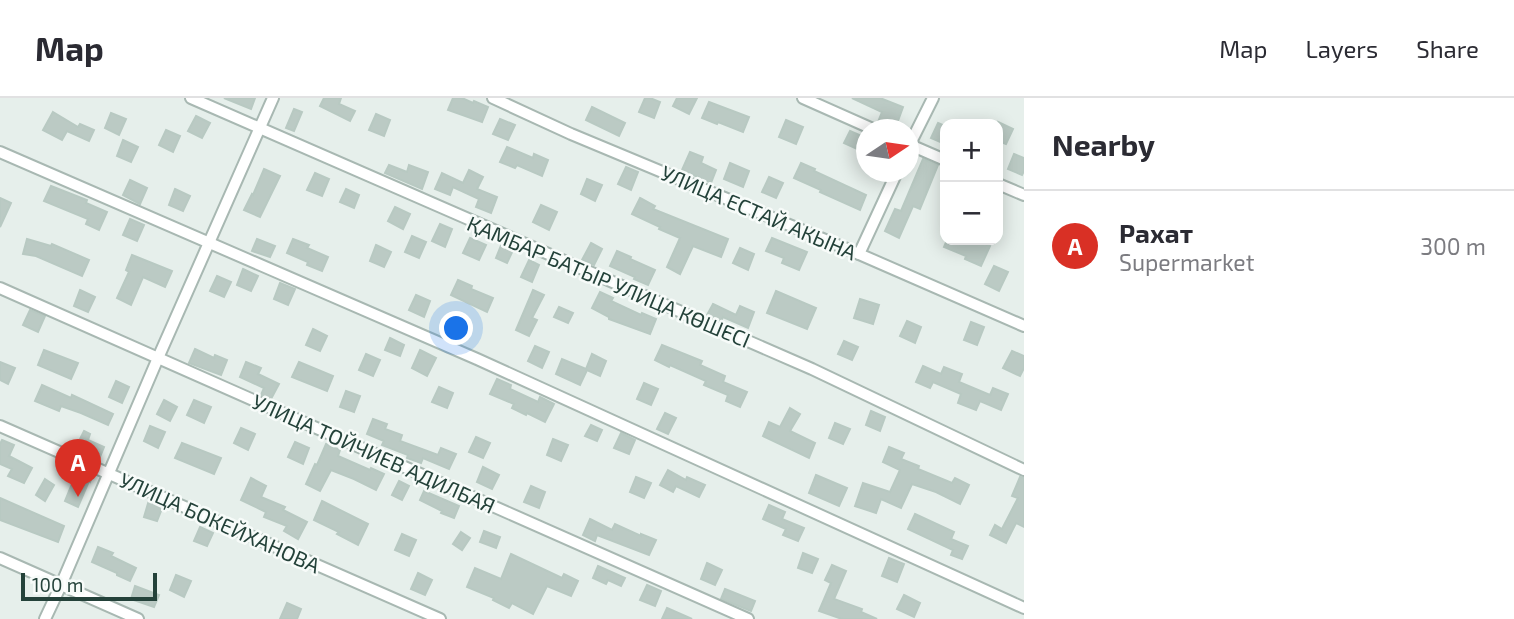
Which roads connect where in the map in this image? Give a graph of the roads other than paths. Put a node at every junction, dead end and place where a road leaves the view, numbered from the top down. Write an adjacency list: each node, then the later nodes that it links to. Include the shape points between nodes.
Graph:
1 (191, 98): 8 (street, ҚАМБАР БАТЫР УЛИЦА КӨШЕСІ)
2 (273, 98): 8 (street)
3 (493, 98): 16 (street, УЛИЦА ЕСТАЙ АКЫНА)
4 (803, 98): 6 (street)
5 (933, 98): 7 (street)
6 (856, 122)
7 (919, 126)
8 (260, 129): 15 (street); 21 (street, ҚАМБАР БАТЫР УЛИЦА КӨШЕСІ, via 812,369)
9 (919, 150): 11 (street)
10 (0, 152): 15 (street)
11 (940, 158)
12 (892, 182): 16 (street)
13 (1003, 186): 14 (street)
14 (1024, 195)
15 (209, 243): 19 (street); 25 (street, via 477,359)
16 (859, 254): 18 (street, УЛИЦА ЕСТАЙ АКЫНА)
17 (0, 288): 19 (street, УЛИЦА ТОЙЧИЕВ АДИЛБАЯ)
18 (1024, 326)
19 (158, 358): 22 (street); 29 (street, УЛИЦА ТОЙЧИЕВ АДИЛБАЯ)
20 (0, 426): 22 (street, УЛИЦА БОКЕЙХАНОВА)
21 (1024, 470)
22 (109, 474): 24 (street); 28 (street, УЛИЦА БОКЕЙХАНОВА)
23 (0, 558): 24 (street)
24 (61, 585): 26 (street); 27 (street)
25 (1024, 608)
26 (45, 619)
27 (138, 619)
28 (440, 619)
29 (748, 619)

